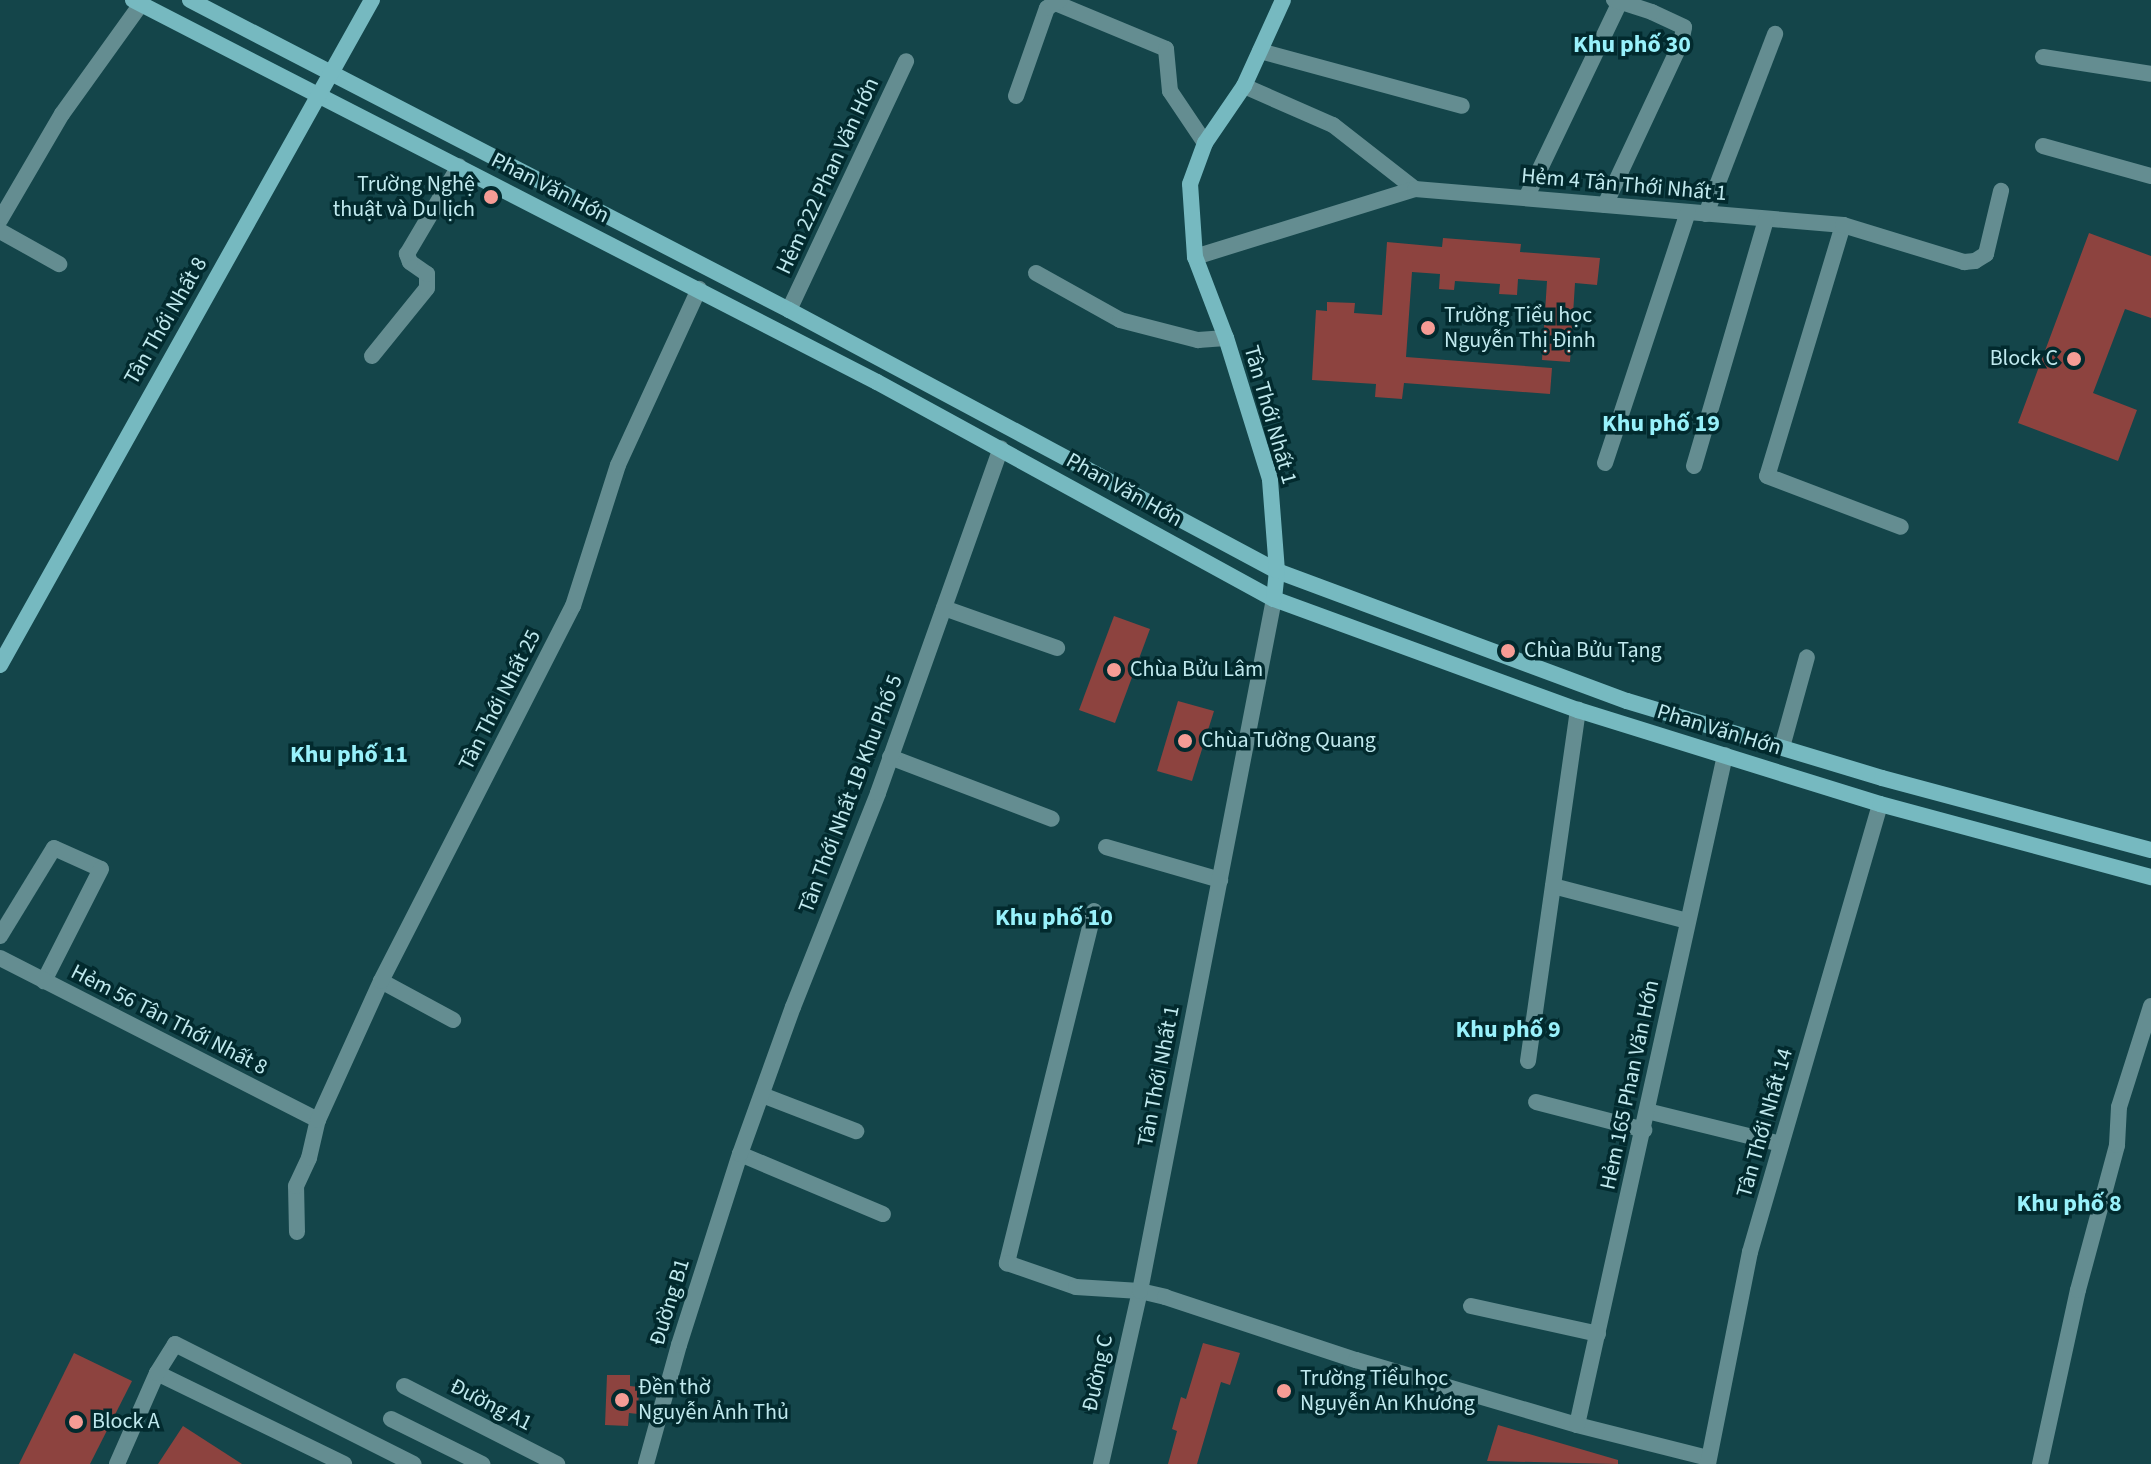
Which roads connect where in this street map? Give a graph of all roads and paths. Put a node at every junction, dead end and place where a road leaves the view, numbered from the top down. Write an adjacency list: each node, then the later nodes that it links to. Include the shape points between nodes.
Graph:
1 (190, 0): 11 (main road, Phan Văn Hớn)
2 (372, 0): 11 (main road, Tân Thới Nhất 8)
3 (1283, 0): 8 (main road, Tân Thới Nhất 1)
4 (1617, 1): 23 (street); 24 (street, via 1684,27)
5 (137, 2): 14 (main road, Phan Văn Hớn); 28 (street)
6 (1059, 2): 15 (street, via 1047,8); 17 (street, via 1166,49 1170,91)
7 (1775, 34): 26 (street)
8 (1260, 51): 13 (main road, Tân Thới Nhất 1); 16 (street)
9 (2043, 57): 12 (street)
10 (906, 61): 35 (street, Hẻm 222 Phan Văn Hớn)
11 (334, 72): 14 (main road, Tân Thới Nhất 8); 35 (main road, Phan Văn Hớn)
12 (2151, 74)
13 (1244, 86): 17 (main road, Tân Thới Nhất 1); 21 (street, via 1333,125)
14 (320, 95): 19 (main road, Phan Văn Hớn); 47 (main road, Tân Thới Nhất 8)
15 (1016, 96)
16 (1462, 106)
17 (1205, 143): 31 (main road, Tân Thới Nhất 1, via 1190,184)
18 (2043, 146): 20 (street)
19 (459, 166): 34 (main road, Phan Văn Hớn); 37 (street, via 407,254 427,274 427,288)
20 (2151, 176)
21 (1415, 189): 23 (street, Hẻm 4 Tân Thới Nhất 1); 31 (street, Hẻm 4 Tân Thới Nhất 1)
22 (2001, 191): 29 (street, Hẻm 4 Tân Thới Nhất 1, via 1986,254 1975,261)
23 (1526, 198): 24 (street, Hẻm 4 Tân Thới Nhất 1)
24 (1605, 205): 25 (street, Hẻm 4 Tân Thới Nhất 1)
25 (1688, 212): 26 (street, Hẻm 4 Tân Thới Nhất 1); 39 (street)
26 (1706, 214): 27 (street, Hẻm 4 Tân Thới Nhất 1)
27 (1766, 219): 29 (street, Hẻm 4 Tân Thới Nhất 1); 40 (street)
28 (0, 220)
29 (1843, 225): 41 (street, via 1767,476)
30 (0, 231): 32 (street)
31 (1195, 257): 36 (main road, Tân Thới Nhất 1)
32 (59, 264)
33 (1036, 273): 36 (street, via 1120,320 1198,340)
34 (699, 289): 38 (main road, Phan Văn Hớn); 64 (street, Tân Thới Nhất 25, via 618,465 573,606)
35 (789, 310): 42 (main road, Phan Văn Hớn)
36 (1226, 338): 42 (main road, Tân Thới Nhất 1, via 1270,479)
37 (372, 356)
38 (1001, 448): 43 (main road, Phan Văn Hớn); 44 (street, Tân Thới Nhất 1B Khu Phố 5)
39 (1605, 463)
40 (1694, 466)
41 (1901, 527)
42 (1277, 571): 43 (main road, Tân Thới Nhất 1); 49 (main road, Phan Văn Hớn, via 1540,671)
43 (1274, 599): 48 (main road, Phan Văn Hớn); 57 (street, Tân Thới Nhất 1)
44 (944, 608): 45 (street); 51 (street, Tân Thới Nhất 1B Khu Phố 5)
45 (1057, 648)
46 (1807, 657): 49 (street)
47 (0, 665)
48 (1578, 710): 50 (main road, Phan Văn Hớn); 58 (street)
49 (1782, 747): 55 (main road, Phan Văn Hớn)
50 (1725, 755): 52 (main road, Phan Văn Hớn); 60 (street, Hẻm 165 Phan Văn Hớn)
51 (890, 757): 53 (street); 68 (street, Tân Thới Nhất 1B Khu Phố 5)
52 (1880, 804): 56 (main road, Phan Văn Hớn); 74 (street, Tân Thới Nhất 14)
53 (1052, 819)
54 (1106, 847): 57 (street)
55 (2151, 850)
56 (2151, 877)
57 (1220, 880): 78 (street, Tân Thới Nhất 1)
58 (1553, 886): 60 (street); 67 (street)
59 (1094, 911): 78 (street, via 1007,1263 1076,1287)
60 (1687, 921): 70 (street, Hẻm 165 Phan Văn Hớn)
61 (0, 936): 63 (street, via 52,849 101,869)
62 (0, 958): 63 (street, Hẻm 56 Tân Thới Nhất 8)
63 (44, 981): 71 (street, Hẻm 56 Tân Thới Nhất 8)
64 (381, 981): 66 (street); 71 (street, Tân Thới Nhất 25)
65 (2151, 1006): 93 (street, via 2119,1107 2117,1145)
66 (453, 1020)
67 (1528, 1061)
68 (762, 1095): 73 (street); 75 (street, Tân Thới Nhất 1B Khu Phố 5)
69 (1536, 1102): 72 (street)
70 (1647, 1111): 72 (street, Hẻm 165 Phan Văn Hớn); 74 (street)
71 (318, 1120): 77 (street, Tân Thới Nhất 25, via 296,1186)
72 (1644, 1130): 80 (street, Hẻm 165 Phan Văn Hớn)
73 (856, 1131)
74 (1781, 1144): 85 (street, Tân Thới Nhất 14, via 1750,1252)
75 (740, 1154): 76 (street); 91 (street, Đường B1)
76 (883, 1214)
77 (297, 1232)
78 (1140, 1291): 84 (street); 92 (street, Đường C)
79 (1471, 1306): 80 (street)
80 (1598, 1334): 84 (street, Hẻm 165 Phan Văn Hớn)
81 (157, 1373): 86 (street); 87 (street); 88 (street, via 175,1344)
82 (404, 1386): 90 (street, Đường A1)
83 (391, 1419): 89 (street)
84 (1577, 1425): 85 (street)
85 (1708, 1461)
86 (117, 1464)
87 (344, 1464)
88 (414, 1464)
89 (482, 1464)
90 (557, 1464)
91 (646, 1464)
92 (1101, 1464)
93 (2040, 1464)

